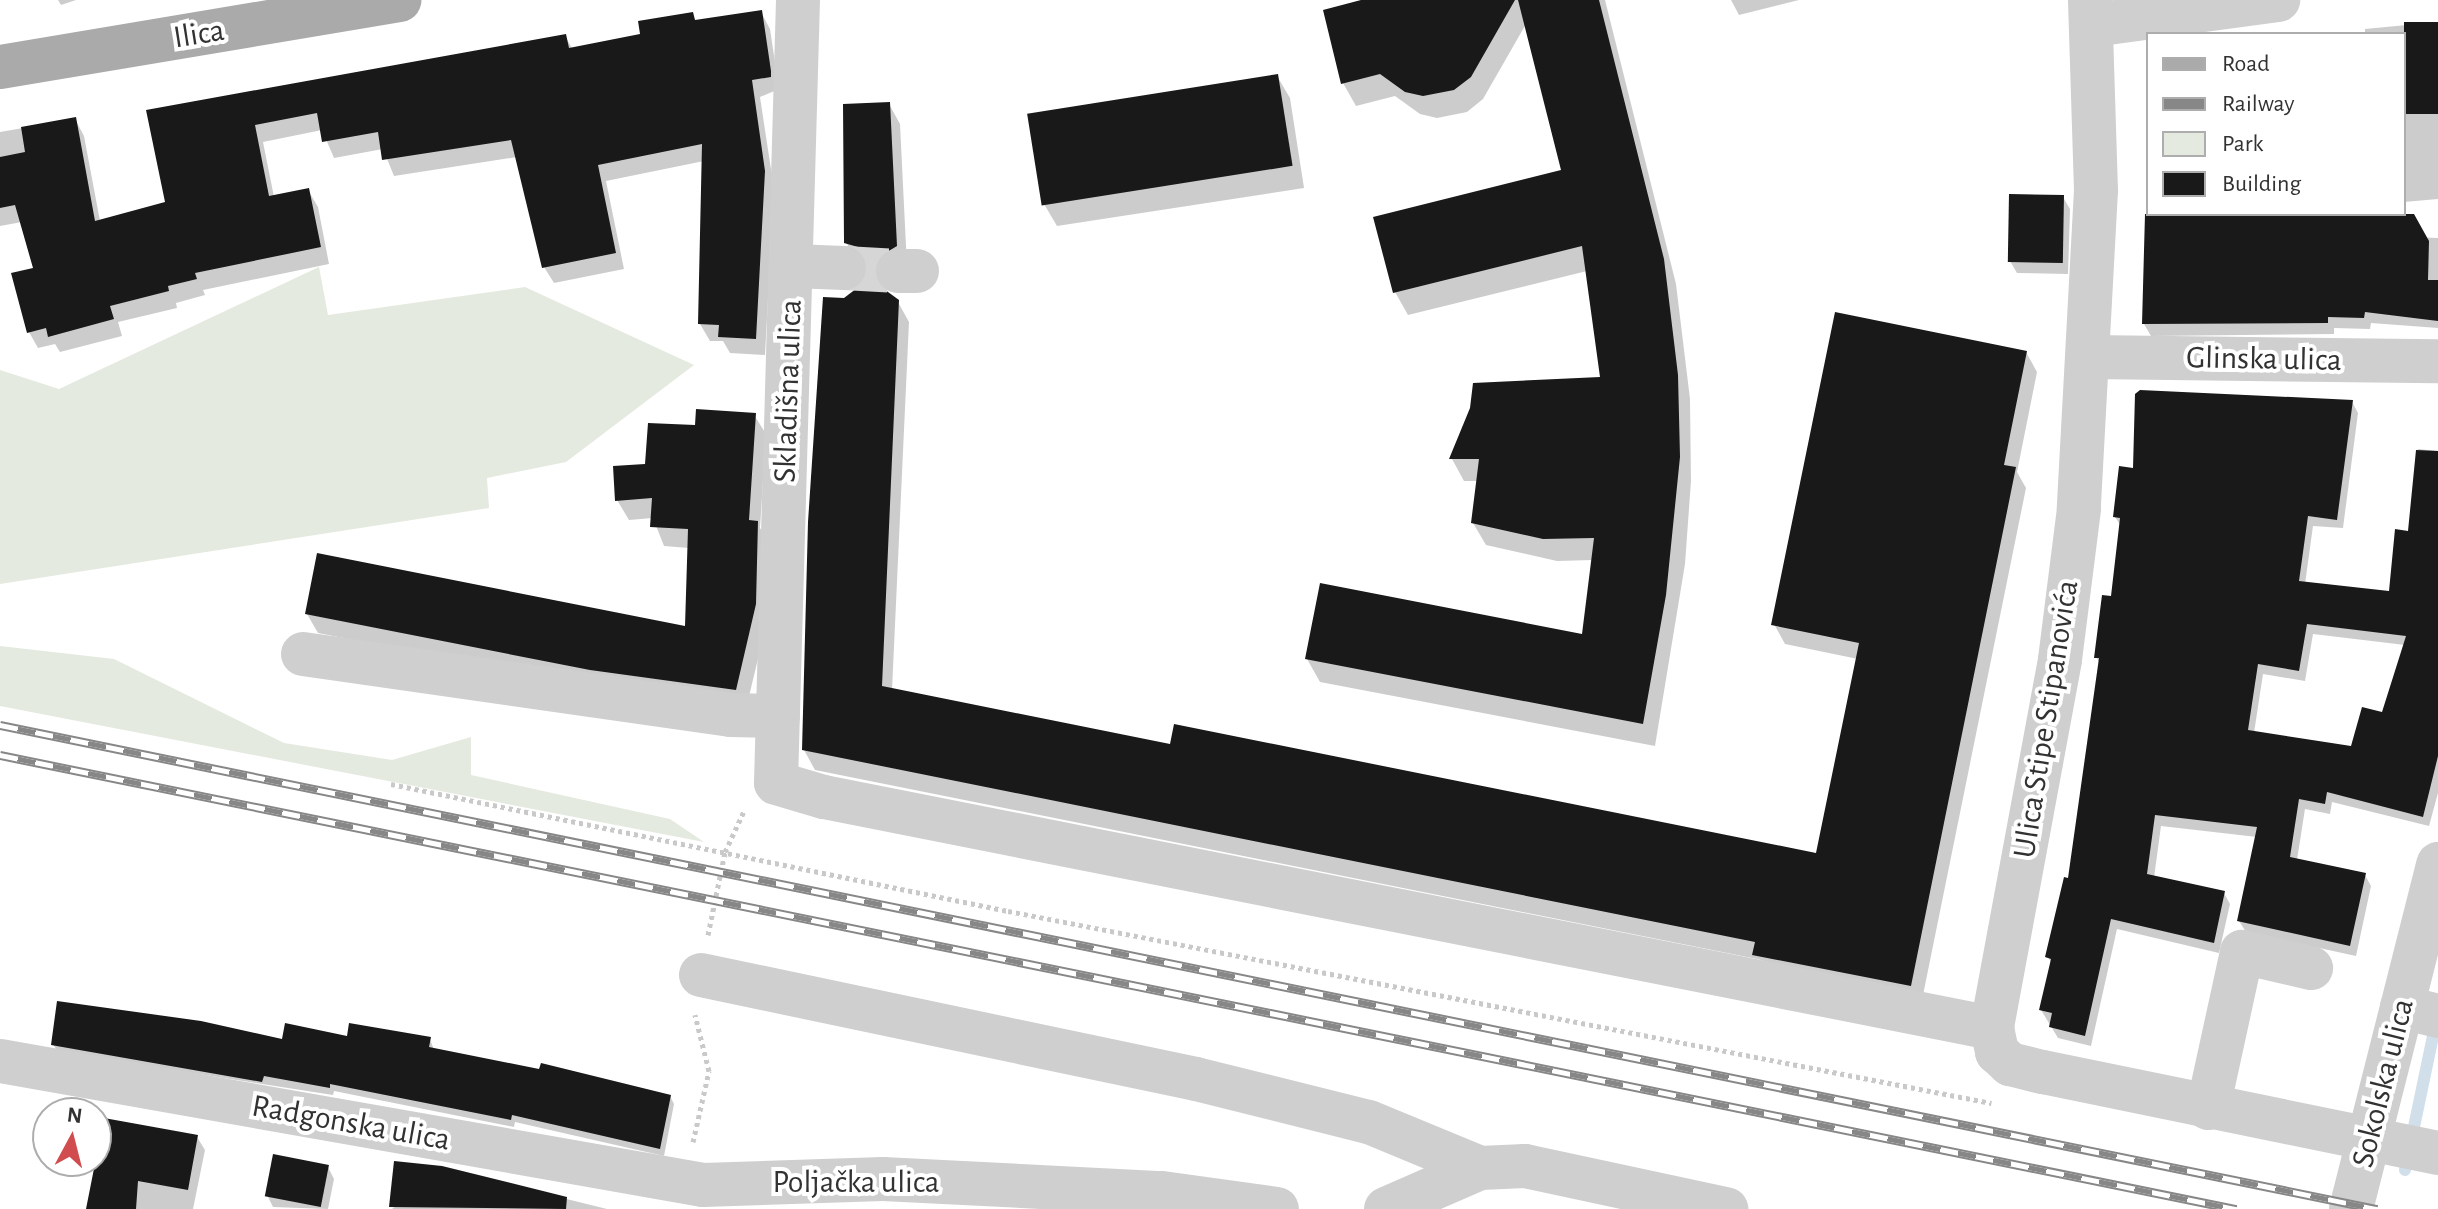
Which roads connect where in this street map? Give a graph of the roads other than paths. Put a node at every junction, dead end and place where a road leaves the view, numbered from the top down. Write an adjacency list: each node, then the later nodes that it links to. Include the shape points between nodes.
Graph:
1 (399, 0): 5 (main road, Ilica)
2 (798, 0): 6 (street, Skladišna ulica)
3 (2278, 0): 4 (street)
4 (2091, 13): 8 (street, Ulica Stipe Stipanovića, via 2096,190)
5 (0, 67)
6 (792, 266): 7 (street); 11 (street, Skladišna ulica)
7 (844, 268)
8 (2090, 357): 9 (street, Glinska ulica); 16 (street, Ulica Stipe Stipanovića, via 2079,509 2060,660)
9 (2438, 361)
10 (303, 654): 11 (street, via 731,715)
11 (778, 716): 16 (street, Skladišna ulica, via 776,783)
12 (2438, 864): 15 (street, Sokolska ulica)
13 (2311, 968): 18 (street, via 2242,952)
14 (701, 975): 20 (street, via 1369,1122)
15 (2420, 1012): 19 (street, Sokolska ulica)
16 (1992, 1028): 18 (street, via 1997,1052 2010,1064)
17 (0, 1061): 21 (street, Radgonska ulica)
18 (2208, 1108): 19 (street)
19 (2404, 1147): 25 (street, Sokolska ulica)
20 (1480, 1168): 23 (street); 24 (street, via 1525,1166)
21 (692, 1192): 22 (street, Poljačka ulica, via 883,1179 1162,1193)
22 (1277, 1209)
23 (1386, 1209)
24 (1726, 1209)
25 (2351, 1209)

